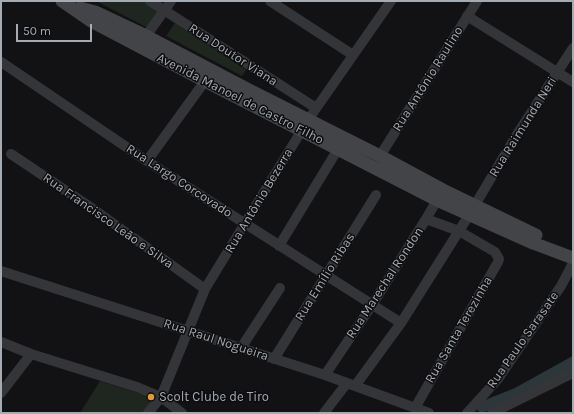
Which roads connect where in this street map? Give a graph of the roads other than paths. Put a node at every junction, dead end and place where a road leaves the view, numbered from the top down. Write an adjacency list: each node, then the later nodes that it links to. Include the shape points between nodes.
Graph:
1 (150, 1): 7 (street, Rua Doutor Viana)
2 (171, 1): 7 (street)
3 (270, 1): 11 (street)
4 (391, 1): 11 (street, Rua Antônio Bezerra)
5 (476, 1): 8 (street, Rua Antônio Raulino)
6 (66, 3): 9 (main road, Avenida Manoel de Castro Filho, via 95,12); 14 (main road, Avenida Manoel de Castro Filho, via 91,21)
7 (164, 10): 9 (street); 16 (street, Rua Doutor Viana)
8 (467, 16): 13 (street); 20 (street, Rua Antônio Raulino)
9 (146, 36): 17 (main road, Avenida Manoel de Castro Filho)
10 (573, 48): 13 (street, Rua Raimunda Neri)
11 (353, 55): 16 (street, Rua Antônio Bezerra)
12 (1, 62): 21 (street, Rua Largo Corcovado)
13 (557, 72): 15 (street); 24 (street, Rua Raimunda Neri)
14 (204, 81): 17 (main road, Avenida Manoel de Castro Filho); 21 (street)
15 (573, 82)
16 (316, 108): 17 (street, Rua Antônio Bezerra)
17 (305, 125): 18 (main road, Avenida Manoel de Castro Filho); 20 (main road, Avenida Manoel de Castro Filho); 26 (street, Rua Antônio Bezerra)
18 (338, 150): 23 (main road, Avenida Manoel de Castro Filho); 28 (street)
19 (11, 154): 35 (street, Rua Francisco Leão e Silva, via 96,210)
20 (380, 156): 23 (main road, Avenida Manoel de Castro Filho)
21 (147, 161): 26 (street, Rua Largo Corcovado)
22 (376, 195): 33 (street, Rua Emílio Ribas)
23 (440, 195): 24 (main road, Avenida Manoel de Castro Filho); 25 (street, Rua Marechal Rondon)
24 (472, 211): 27 (street, Rua Raimunda Neri); 29 (main road, Avenida Manoel de Castro Filho); 30 (main road, Avenida Manoel de Castro Filho, via 533,243)
25 (426, 219): 27 (street); 36 (street, Rua Marechal Rondon)
26 (245, 224): 28 (street, Rua Largo Corcovado); 35 (street, Rua Antônio Bezerra)
27 (459, 231): 37 (street, Rua Raimunda Neri); 48 (street, Rua Santa Terezinha, via 495,252 499,259)
28 (279, 246): 33 (street, Rua Largo Corcovado)
29 (573, 250)
30 (573, 258)
31 (573, 263): 53 (street, Rua Paulo Sarasate, via 561,286 498,379)
32 (1, 271): 38 (street, Rua Raul Nogueira)
33 (325, 275): 36 (street, Rua Largo Corcovado); 42 (street, Rua Emílio Ribas)
34 (280, 288): 40 (street)
35 (205, 289): 38 (street, Rua Antônio Bezerra)
36 (372, 305): 37 (street, Rua Largo Corcovado); 44 (street, Rua Marechal Rondon)
37 (401, 323): 45 (street, Rua Raimunda Neri)
38 (187, 330): 40 (street, Rua Raul Nogueira); 47 (street, Rua Antônio Bezerra)
39 (1, 342): 41 (street)
40 (241, 348): 42 (street, Rua Raul Nogueira)
41 (31, 354): 46 (street); 47 (street)
42 (274, 359): 44 (street, Rua Raul Nogueira)
43 (573, 373): 54 (street, Rua Paulo Sarasate)
44 (325, 375): 45 (street, Rua Raul Nogueira)
45 (351, 385): 48 (street, Rua Raul Nogueira); 51 (street, Rua Raimunda Neri)
46 (1, 393)
47 (161, 397): 49 (street, Rua Antônio Bezerra); 50 (street)
48 (415, 408): 52 (street, Rua Raul Nogueira)
49 (148, 413)
50 (182, 413)
51 (324, 413)
52 (429, 413)
53 (467, 413)
54 (492, 413)

